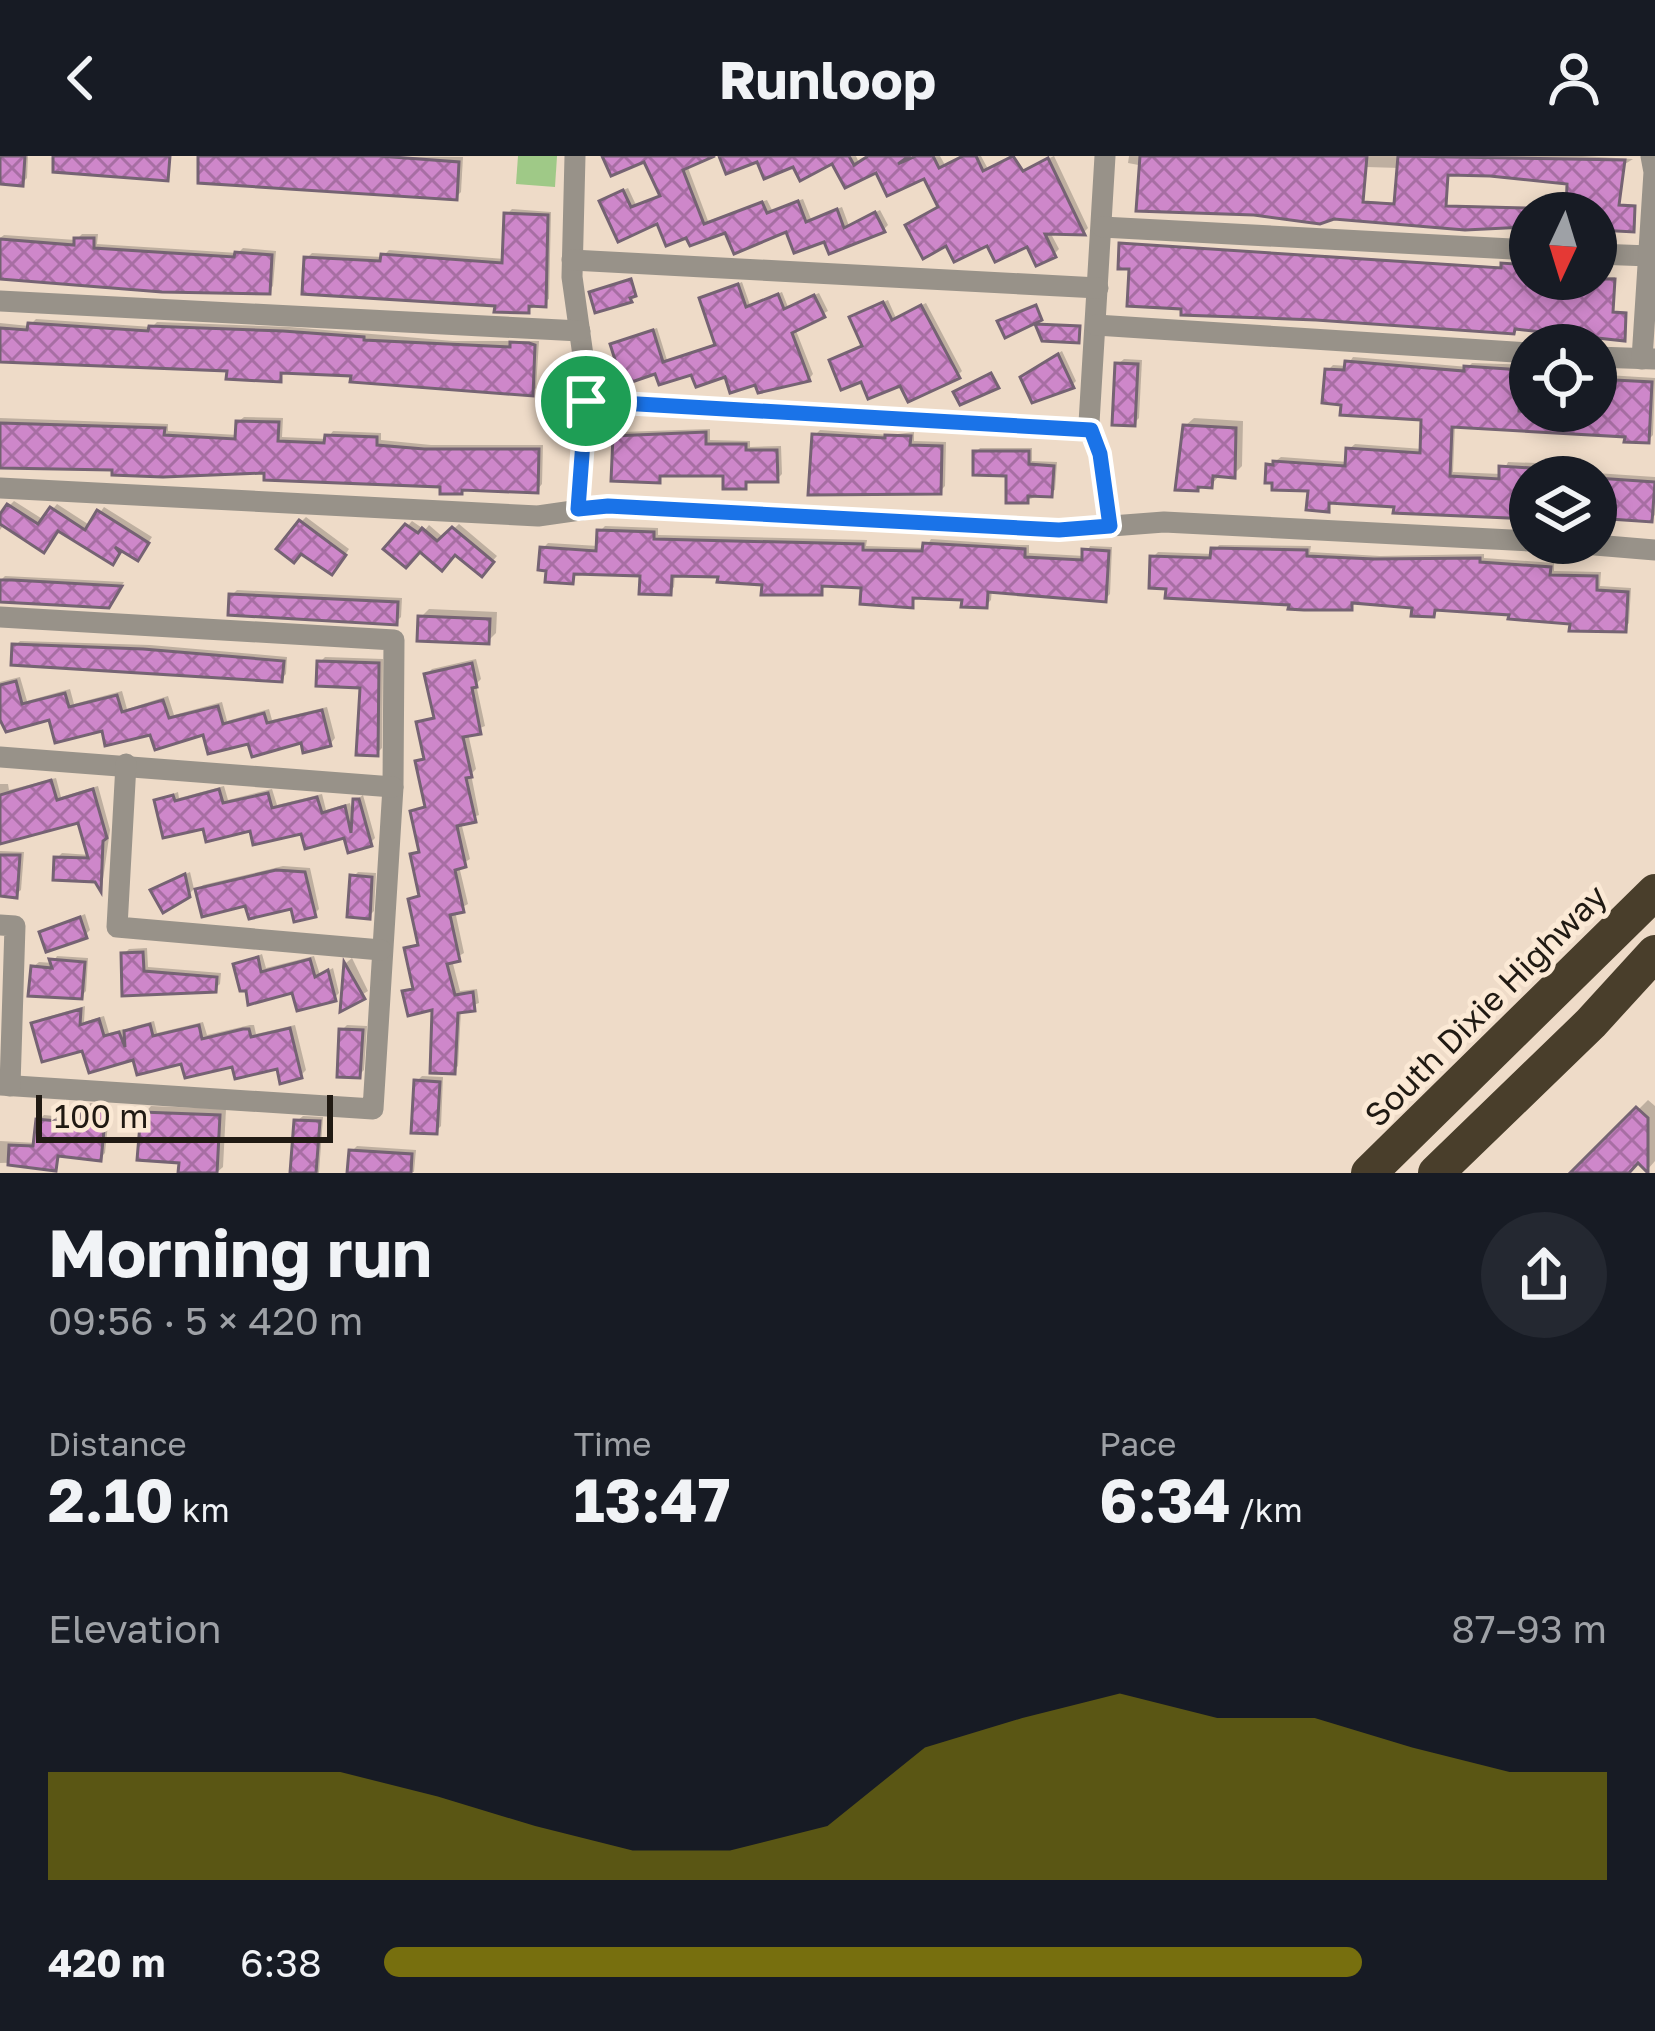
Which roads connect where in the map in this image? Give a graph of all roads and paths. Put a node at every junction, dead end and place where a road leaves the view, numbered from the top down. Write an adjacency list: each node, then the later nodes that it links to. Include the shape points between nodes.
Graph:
1 (575, 156): 8 (street)
2 (1105, 156): 4 (street)
3 (1651, 156): 7 (street)
4 (1102, 227): 5 (street); 9 (street)
5 (1509, 249)
6 (1617, 255): 7 (street)
7 (1650, 256): 15 (street)
8 (572, 260): 9 (street); 12 (street)
9 (1098, 288): 11 (street)
10 (0, 301): 12 (street)
11 (1096, 325): 13 (street); 17 (street)
12 (580, 331): 16 (street)
13 (1509, 352)
14 (1617, 358): 15 (street)
15 (1648, 359)
16 (586, 401): 17 (street); 19 (street)
17 (1091, 430): 20 (street)
18 (0, 488): 19 (street, via 538,516)
19 (578, 509): 20 (street)
20 (1110, 526): 21 (street)
21 (1509, 540)
22 (1617, 545): 23 (street)
23 (1654, 547)
24 (0, 616): 27 (street, via 394,640)
25 (0, 757): 26 (street)
26 (126, 764): 27 (street); 30 (street, via 117,927)
27 (393, 787): 30 (street)
28 (1655, 892): 33 (highway, South Dixie Highway)
29 (0, 925): 32 (street, via 15,926)
30 (381, 950): 32 (street, via 373,1109)
31 (1655, 952): 34 (highway)
32 (5, 1085)
33 (1370, 1173)
34 (1436, 1173)

